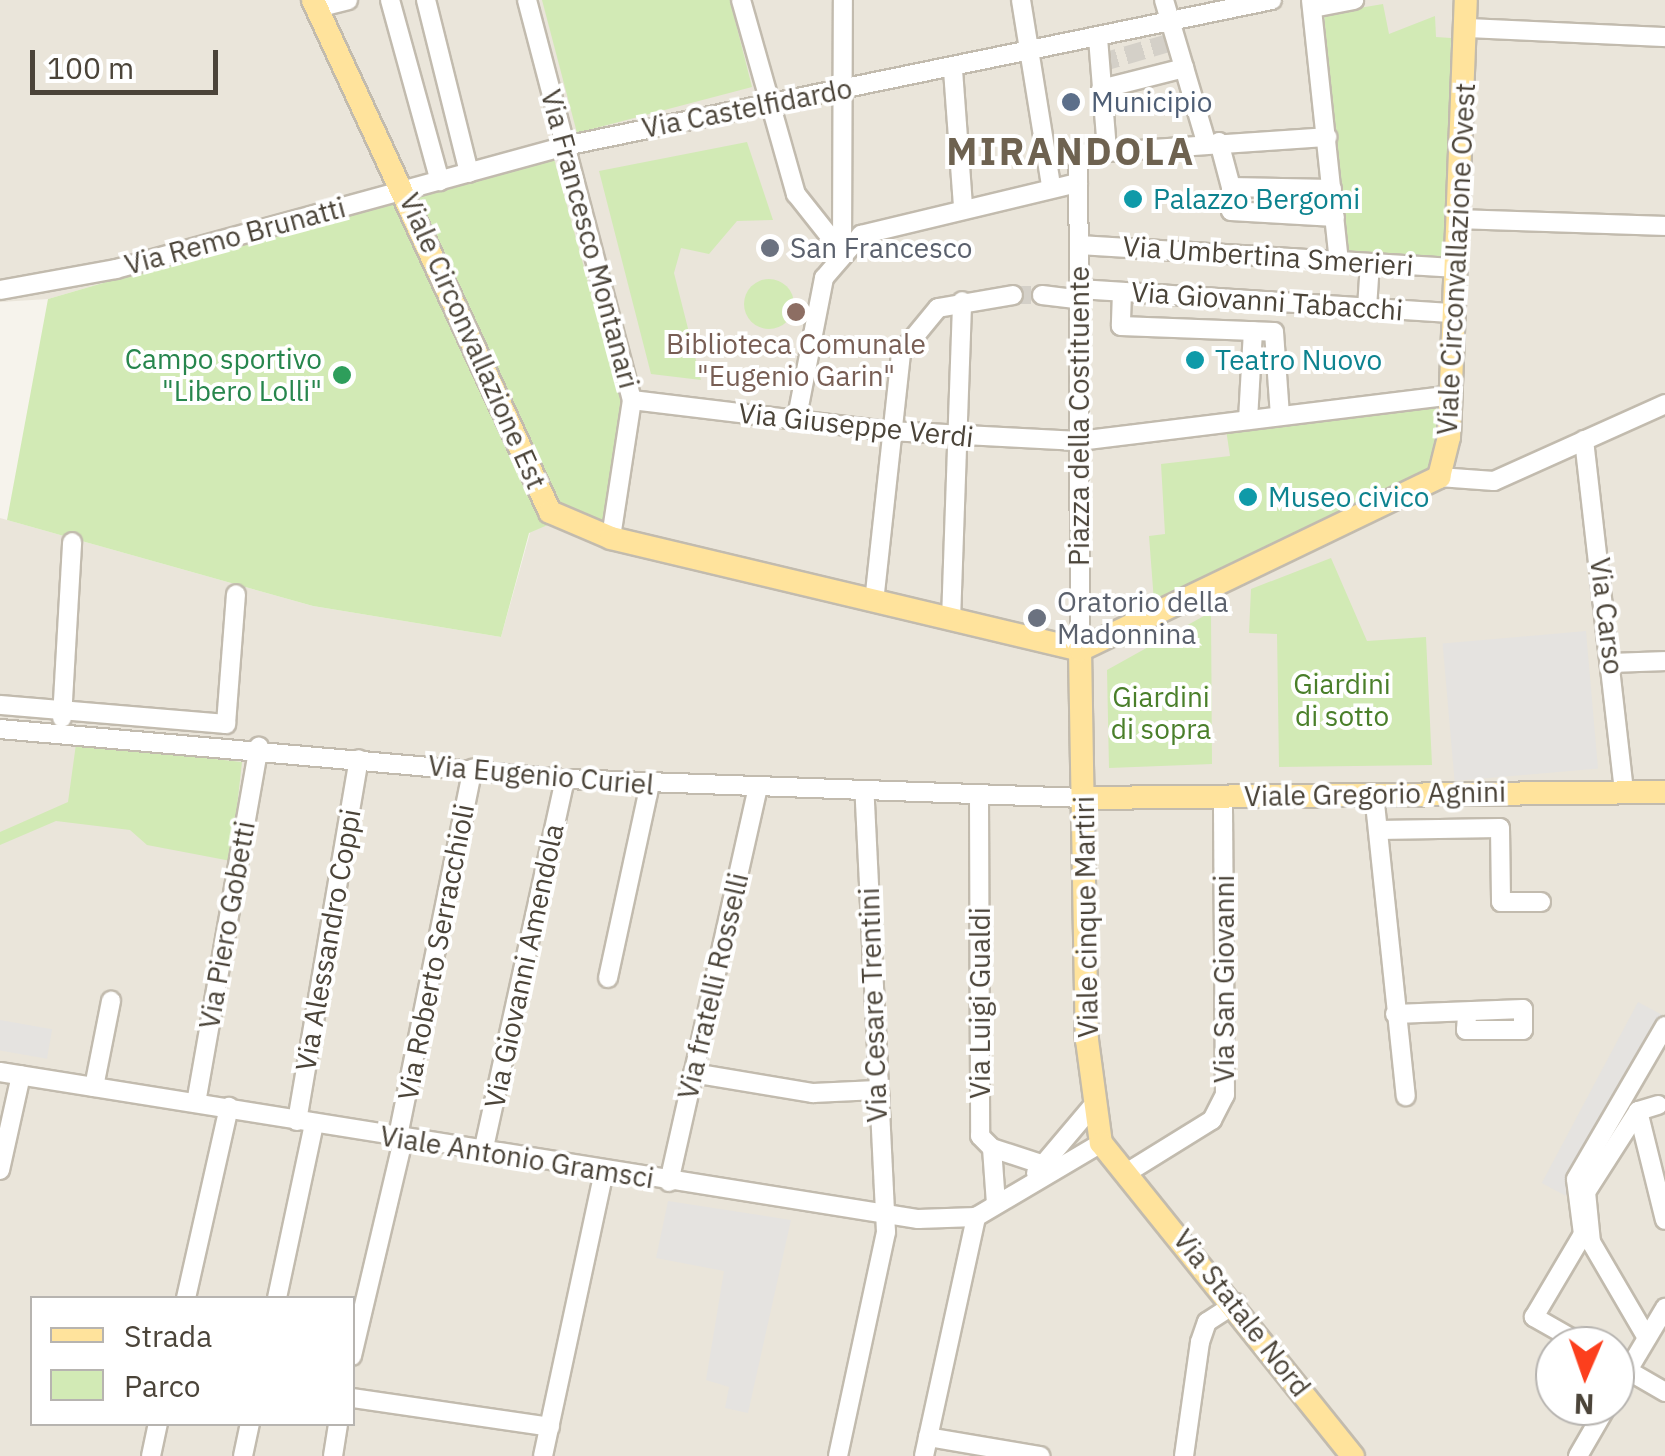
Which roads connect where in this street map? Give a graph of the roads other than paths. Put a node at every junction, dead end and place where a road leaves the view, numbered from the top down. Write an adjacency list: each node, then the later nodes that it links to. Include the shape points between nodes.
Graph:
1 (348, 0): 11 (street)
2 (390, 0): 28 (street)
3 (426, 0): 27 (street)
4 (527, 0): 25 (street, Via Francesco Montanari)
5 (741, 0): 22 (street)
6 (843, 0): 20 (street)
7 (1021, 0): 17 (street)
8 (1272, 0): 13 (street, Via Castelfidardo)
9 (1354, 0): 12 (street)
10 (1466, 0): 14 (main road, Viale Circonvallazione Ovest)
11 (315, 4): 33 (main road, Viale Circonvallazione Est)
12 (1312, 4): 23 (street)
13 (1166, 9): 16 (street, Via Castelfidardo); 18 (street)
14 (1466, 28): 15 (street); 36 (main road, Viale Circonvallazione Ovest)
15 (1665, 37)
16 (1098, 38): 17 (street, Via Castelfidardo); 21 (street)
17 (1029, 54): 19 (street, Via Castelfidardo); 30 (street)
18 (1184, 68): 21 (street); 24 (street)
19 (953, 70): 20 (street, Via Castelfidardo); 34 (street)
20 (846, 88): 22 (street, Via Castelfidardo); 39 (street)
21 (1102, 89): 26 (street)
22 (766, 100): 25 (street, Via Castelfidardo); 39 (street, via 796,194)
23 (1326, 137): 24 (street); 32 (street)
24 (1212, 142): 26 (street); 31 (street)
25 (565, 146): 27 (street, Via Castelfidardo); 53 (street, Via Francesco Montanari)
26 (1107, 151): 29 (street, via 1078,154)
27 (469, 173): 28 (street, Via Remo Brunatti)
28 (440, 180): 33 (street, Via Remo Brunatti)
29 (1078, 183): 30 (street); 38 (street, Piazza della Costituente)
30 (1052, 186): 34 (street)
31 (1231, 187): 32 (street); 35 (street, via 1231,211)
32 (1332, 189): 35 (street)
33 (407, 190): 43 (street, Via Remo Brunatti, via 116,269); 63 (main road, Viale Circonvallazione Est, via 550,512)
34 (963, 205): 39 (street, via 861,236)
35 (1335, 218): 40 (street)
36 (1458, 219): 37 (street); 42 (main road, Viale Circonvallazione Ovest)
37 (1665, 226)
38 (1079, 244): 40 (street, Via Umbertina Smerieri); 47 (street, Piazza della Costituente)
39 (842, 252): 57 (street, via 824,278)
40 (1339, 260): 41 (street, Via Umbertina Smerieri)
41 (1370, 263): 42 (street, Via Umbertina Smerieri); 49 (street)
42 (1457, 268): 50 (main road, Viale Circonvallazione Ovest)
43 (0, 290)
44 (1122, 292): 47 (street, Via Giovanni Tabacchi); 49 (street, Via Giovanni Tabacchi); 51 (street, via 1120,326)
45 (1013, 295): 48 (street)
46 (1042, 295): 47 (street, Via Giovanni Tabacchi)
47 (1080, 295): 61 (street, Piazza della Costituente)
48 (962, 301): 58 (street, via 926,318 901,353); 59 (street)
49 (1367, 308): 50 (street, Via Giovanni Tabacchi)
50 (1454, 314): 52 (main road, Viale Circonvallazione Ovest)
51 (1253, 331): 55 (street, via 1274,332); 56 (street)
52 (1451, 395): 55 (street, Via Giuseppe Verdi); 62 (main road, Viale Circonvallazione Ovest)
53 (632, 400): 57 (street, Via Giuseppe Verdi); 63 (street, Via Francesco Montanari)
54 (1665, 404): 60 (street)
55 (1280, 415): 56 (street, Via Giuseppe Verdi)
56 (1248, 420): 61 (street, Via Giuseppe Verdi)
57 (796, 422): 58 (street, Via Giuseppe Verdi)
58 (890, 431): 59 (street, Via Giuseppe Verdi); 66 (street)
59 (957, 436): 61 (street, Via Giuseppe Verdi); 67 (street)
60 (1584, 440): 62 (street, via 1494,481); 70 (street, Via Carso)
61 (1080, 441): 68 (street, Piazza della Costituente)
62 (1439, 477): 68 (main road)
63 (612, 538): 66 (main road, Viale Circonvallazione Est)
64 (72, 542): 72 (street)
65 (236, 594): 73 (street)
66 (874, 602): 67 (main road, Viale Circonvallazione Est)
67 (951, 620): 68 (main road, Viale Circonvallazione Est)
68 (1080, 650): 89 (main road, Viale cinque Martiri)
69 (1665, 660): 70 (street)
70 (1614, 662): 83 (street, Via Carso)
71 (0, 706): 72 (street)
72 (62, 710): 73 (street); 75 (street)
73 (226, 724): 76 (street)
74 (0, 730): 75 (street, Via Eugenio Curiel)
75 (61, 734): 76 (street, Via Eugenio Curiel)
76 (225, 745): 77 (street, Via Eugenio Curiel)
77 (259, 748): 78 (street, Via Eugenio Curiel); 104 (street, Via Piero Gobetti)
78 (359, 759): 79 (street, Via Eugenio Curiel); 109 (street, Via Alessandro Coppi)
79 (473, 768): 80 (street, Via Eugenio Curiel); 110 (street, Via Roberto Serracchioli)
80 (565, 779): 81 (street, Via Eugenio Curiel); 113 (street, Via Giovanni Amendola)
81 (650, 784): 82 (street, Via Eugenio Curiel); 92 (street)
82 (757, 790): 86 (street, Via Eugenio Curiel); 98 (street, Via fratelli Rosselli)
83 (1624, 792): 84 (main road, Viale Gregorio Agnini); 85 (main road, Viale Gregorio Agnini)
84 (1665, 792)
85 (1374, 794): 87 (main road, Viale Gregorio Agnini); 90 (street)
86 (865, 796): 88 (street, Via Eugenio Curiel); 102 (street, Via Cesare Trentini)
87 (1223, 796): 89 (main road, Viale Gregorio Agnini); 117 (street, Via San Giovanni, via 1225,1096 1212,1120)
88 (979, 797): 89 (street, Via Eugenio Curiel); 112 (street, Via Luigi Gualdi, via 980,1136)
89 (1084, 798): 107 (main road, Viale cinque Martiri)
90 (1378, 830): 91 (street, via 1500,828 1501,902); 94 (street)
91 (1542, 902)
92 (608, 978)
93 (111, 1001): 100 (street)
94 (1395, 1014): 95 (street); 103 (street)
95 (1466, 1014)
96 (1665, 1026): 101 (street)
97 (0, 1072): 99 (street, Viale Antonio Gramsci)
98 (694, 1073): 102 (street, via 814,1093); 118 (street, Via fratelli Rosselli)
99 (21, 1075): 100 (street, Viale Antonio Gramsci); 115 (street)
100 (94, 1087): 104 (street, Viale Antonio Gramsci)
101 (1629, 1087): 105 (street); 128 (street, via 1576,1180 1582,1234 1534,1317)
102 (877, 1090): 121 (street, Via Cesare Trentini)
103 (1406, 1096)
104 (196, 1103): 106 (street, Viale Antonio Gramsci)
105 (1662, 1107): 108 (street)
106 (229, 1108): 109 (street, Viale Antonio Gramsci); 124 (street)
107 (1091, 1108): 111 (main road, Viale cinque Martiri); 114 (street)
108 (1638, 1111): 123 (street); 129 (street, via 1586,1192 1591,1242)
109 (305, 1122): 110 (street, Viale Antonio Gramsci); 125 (street, Via Alessandro Coppi)
110 (401, 1136): 113 (street, Viale Antonio Gramsci); 130 (street, Via Roberto Serracchioli)
111 (1101, 1144): 117 (main road, Viale cinque Martiri); 119 (street)
112 (992, 1148): 114 (street); 120 (street, Via Luigi Gualdi)
113 (483, 1152): 116 (street, Viale Antonio Gramsci)
114 (1044, 1165): 119 (street)
115 (0, 1170)
116 (604, 1171): 118 (street, Viale Antonio Gramsci); 139 (street)
117 (1128, 1172): 126 (main road, Via Statale Nord)
118 (669, 1182): 121 (street, Viale Antonio Gramsci)
119 (1026, 1185): 120 (street)
120 (996, 1204): 122 (street)
121 (882, 1215): 122 (street, Viale Antonio Gramsci); 145 (street, Via Cesare Trentini)
122 (976, 1217): 140 (street)
123 (1665, 1220)
124 (186, 1296)
125 (276, 1296)
126 (1236, 1303): 148 (street, via 1207,1322 1200,1342); 149 (main road, Via Statale Nord)
127 (1665, 1308): 129 (street)
128 (1550, 1326)
129 (1647, 1338): 131 (street)
130 (355, 1343)
131 (1635, 1352)
132 (1635, 1375): 133 (street)
133 (1665, 1392)
134 (355, 1398): 139 (street)
135 (158, 1426): 141 (street)
136 (250, 1426): 142 (street)
137 (338, 1426): 143 (street)
138 (1595, 1426): 150 (street)
139 (550, 1427): 144 (street)
140 (928, 1437): 146 (street); 147 (street)
141 (151, 1456)
142 (243, 1456)
143 (332, 1456)
144 (543, 1456)
145 (838, 1456)
146 (924, 1456)
147 (1040, 1456)
148 (1184, 1456)
149 (1353, 1456)
150 (1578, 1456)

